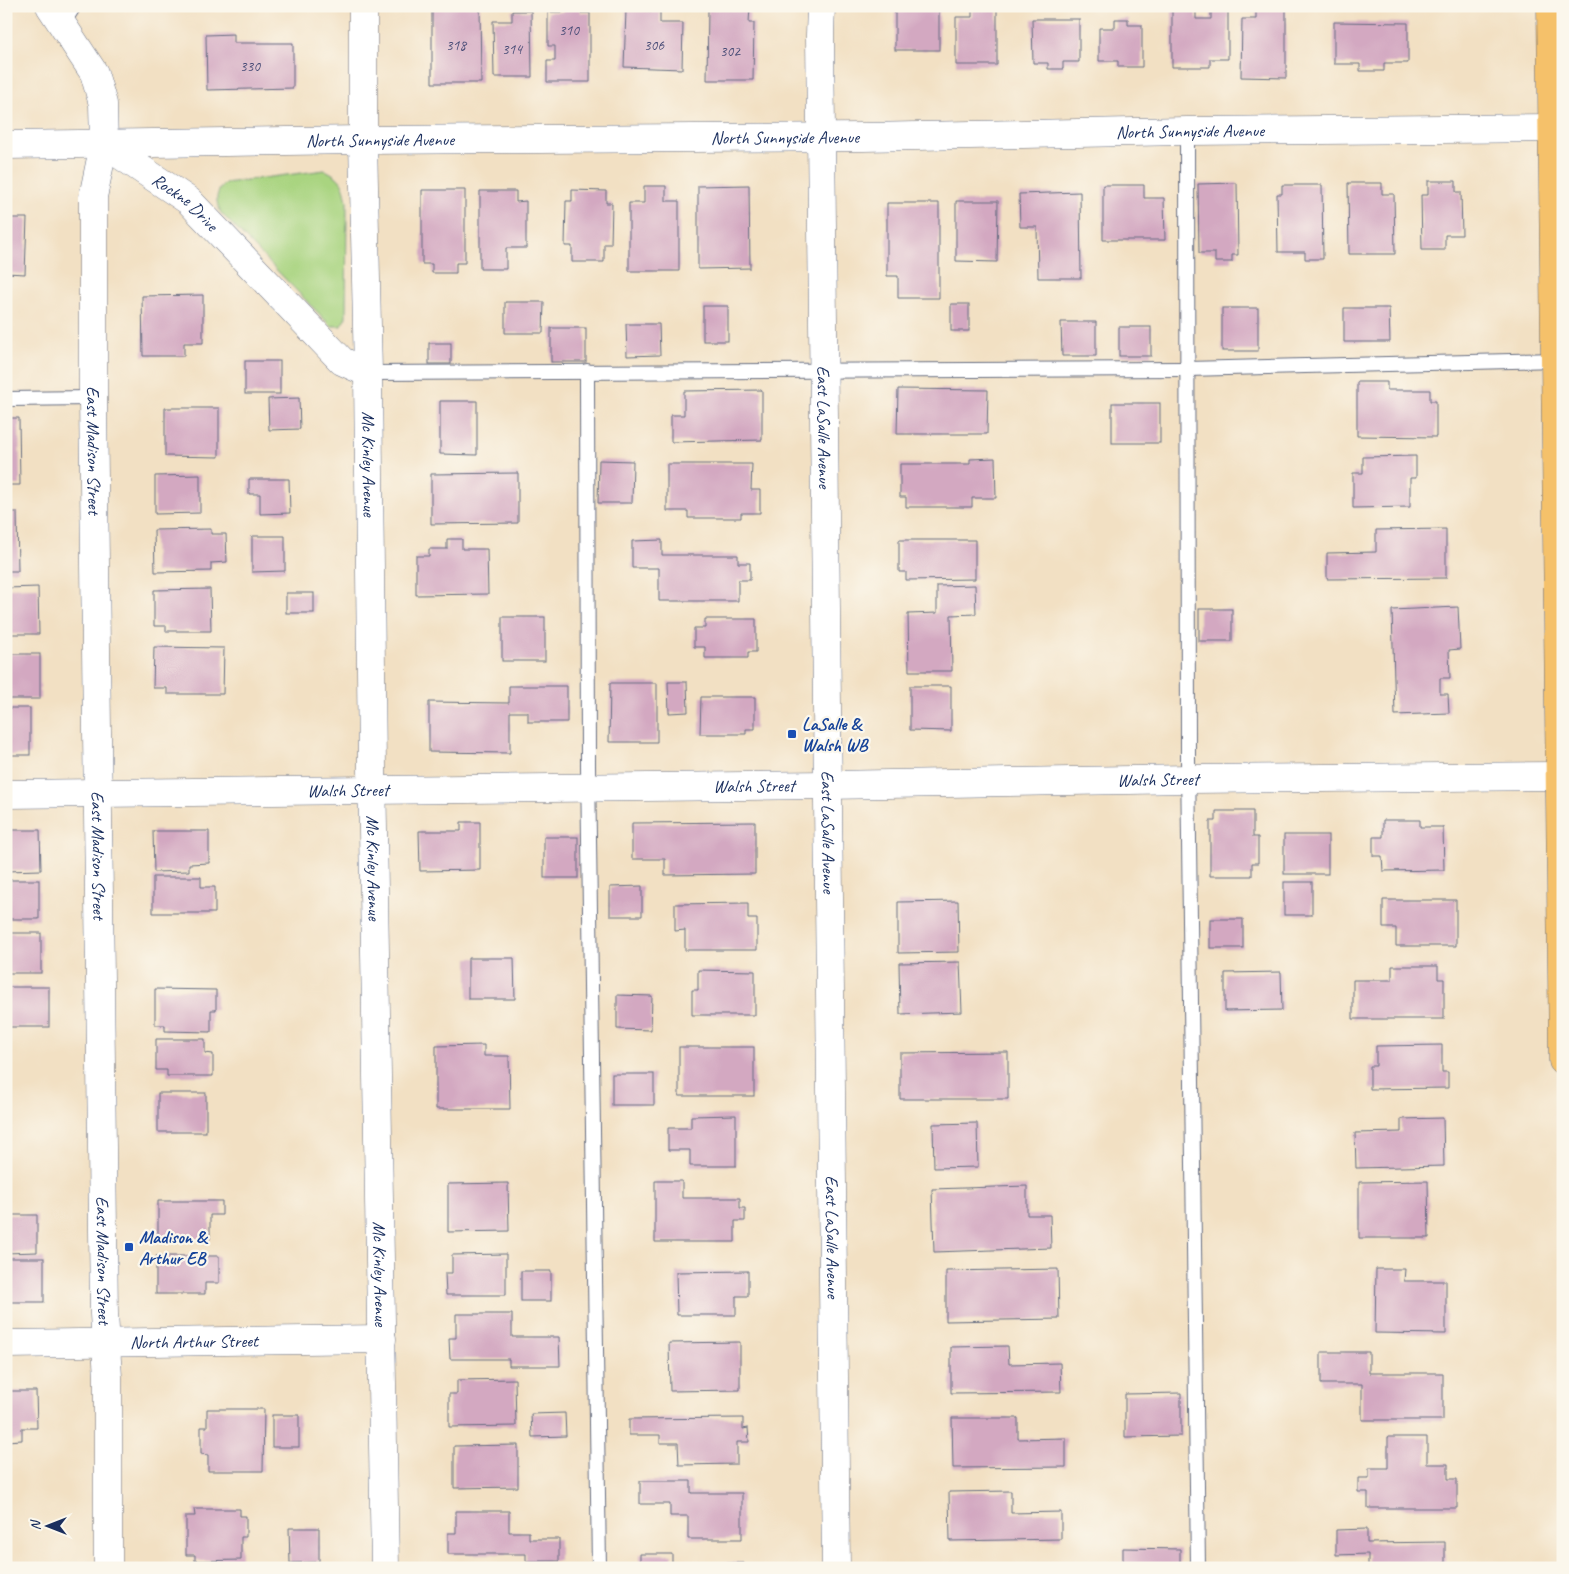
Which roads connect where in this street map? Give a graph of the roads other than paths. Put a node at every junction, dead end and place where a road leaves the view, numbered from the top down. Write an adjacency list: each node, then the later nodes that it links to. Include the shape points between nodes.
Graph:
1 (363, 6): 8 (street, Mc Kinley Avenue)
2 (821, 6): 7 (street, East LaSalle Avenue)
3 (1552, 6): 5 (main road)
4 (62, 12): 9 (street, via 94,74 103,104)
5 (1558, 128): 6 (street, North Sunnyside Avenue); 11 (main road)
6 (1187, 131): 7 (street, North Sunnyside Avenue); 12 (lane)
7 (821, 137): 8 (street, North Sunnyside Avenue); 14 (street, East LaSalle Avenue)
8 (363, 140): 9 (street, North Sunnyside Avenue); 15 (street, Mc Kinley Avenue)
9 (104, 144): 10 (street, North Sunnyside Avenue); 15 (street, Rockne Drive, via 189,200 342,361); 16 (street, East Madison Street, via 94,197)
10 (6, 146)
11 (1556, 360): 12 (lane); 18 (main road)
12 (1187, 369): 14 (lane); 19 (lane)
13 (587, 371): 14 (lane); 15 (lane); 21 (lane)
14 (824, 371): 20 (street, East LaSalle Avenue)
15 (368, 373): 22 (street, Mc Kinley Avenue)
16 (93, 398): 17 (lane); 24 (street, East Madison Street)
17 (6, 399)
18 (1560, 776): 19 (street, Walsh Street); 25 (main road)
19 (1190, 779): 20 (street, Walsh Street); 33 (lane)
20 (828, 785): 21 (street, Walsh Street); 32 (street, East LaSalle Avenue)
21 (588, 788): 22 (street, Walsh Street); 31 (lane)
22 (372, 790): 24 (street, Walsh Street); 26 (street, Mc Kinley Avenue)
23 (6, 794): 24 (street, Walsh Street)
24 (97, 794): 27 (street, East Madison Street)
25 (1563, 1061)
26 (382, 1339): 27 (street, North Arthur Street); 30 (street, Mc Kinley Avenue)
27 (105, 1343): 28 (street, North Arthur Street); 29 (street, East Madison Street, via 108,1377)
28 (6, 1344)
29 (108, 1568)
30 (385, 1568)
31 (599, 1568)
32 (836, 1568)
33 (1198, 1568)

